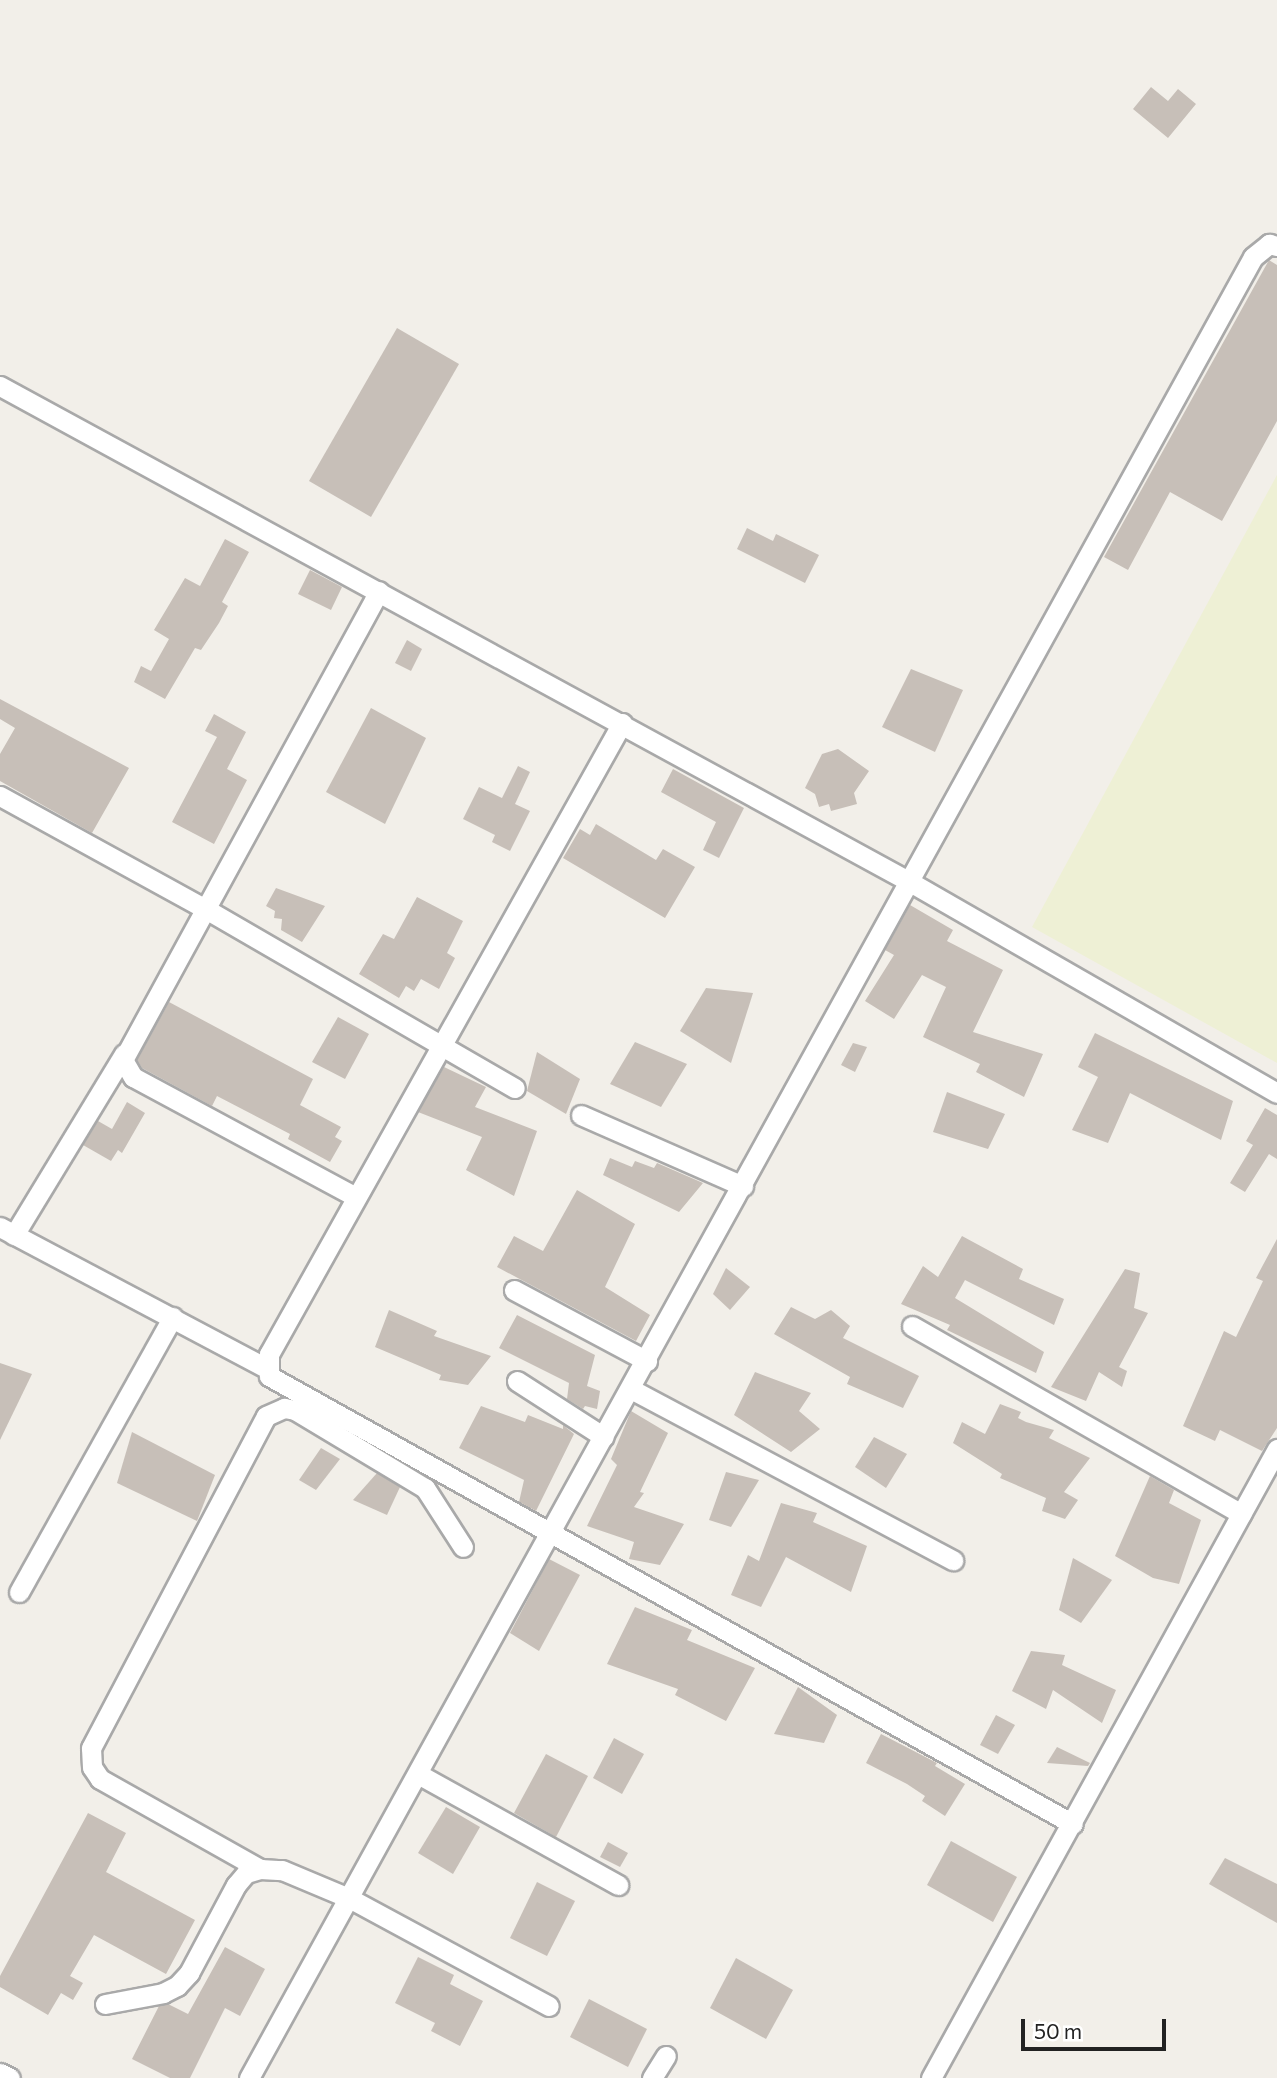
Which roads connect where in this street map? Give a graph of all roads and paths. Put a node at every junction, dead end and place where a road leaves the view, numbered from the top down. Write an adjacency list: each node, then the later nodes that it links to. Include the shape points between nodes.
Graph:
1 (1274, 242): 6 (street, via 1253,257)
2 (0, 386): 3 (street)
3 (379, 592): 4 (street); 7 (street)
4 (622, 723): 6 (street); 8 (street)
5 (0, 796): 7 (street)
6 (910, 882): 11 (street); 13 (street)
7 (204, 908): 8 (street); 9 (street)
8 (441, 1046): 10 (street); 14 (street)
9 (124, 1054): 14 (street, via 126,1069 133,1077); 15 (street)
10 (514, 1088)
11 (1277, 1093)
12 (581, 1115): 13 (street)
13 (743, 1186): 19 (street)
14 (356, 1197): 20 (street, via 269,1354)
15 (7, 1231): 17 (street)
16 (514, 1290): 19 (street)
17 (173, 1317): 20 (street); 29 (street)
18 (912, 1326): 25 (street)
19 (647, 1361): 22 (street)
20 (266, 1368): 26 (street, via 279,1383)
21 (517, 1381): 23 (street)
22 (631, 1389): 23 (street); 28 (street)
23 (604, 1437): 26 (street)
24 (1277, 1449): 25 (street)
25 (1241, 1514): 31 (street)
26 (551, 1534): 30 (street); 31 (street)
27 (463, 1547): 32 (street, via 425,1488 295,1410 284,1408 266,1416 91,1748 92,1767 100,1779)
28 (953, 1560)
29 (19, 1592)
30 (418, 1774): 33 (street); 34 (street)
31 (1073, 1824): 42 (street)
32 (260, 1869): 34 (street, via 282,1870); 35 (street, via 246,1873 236,1885 189,1973 177,1986)
33 (618, 1885)
34 (349, 1898): 36 (street); 40 (street)
35 (105, 2004)
36 (549, 2006)
37 (666, 2056): 41 (street)
38 (0, 2073): 39 (street)
39 (9, 2078)
40 (249, 2078)
41 (652, 2078)
42 (931, 2078)

